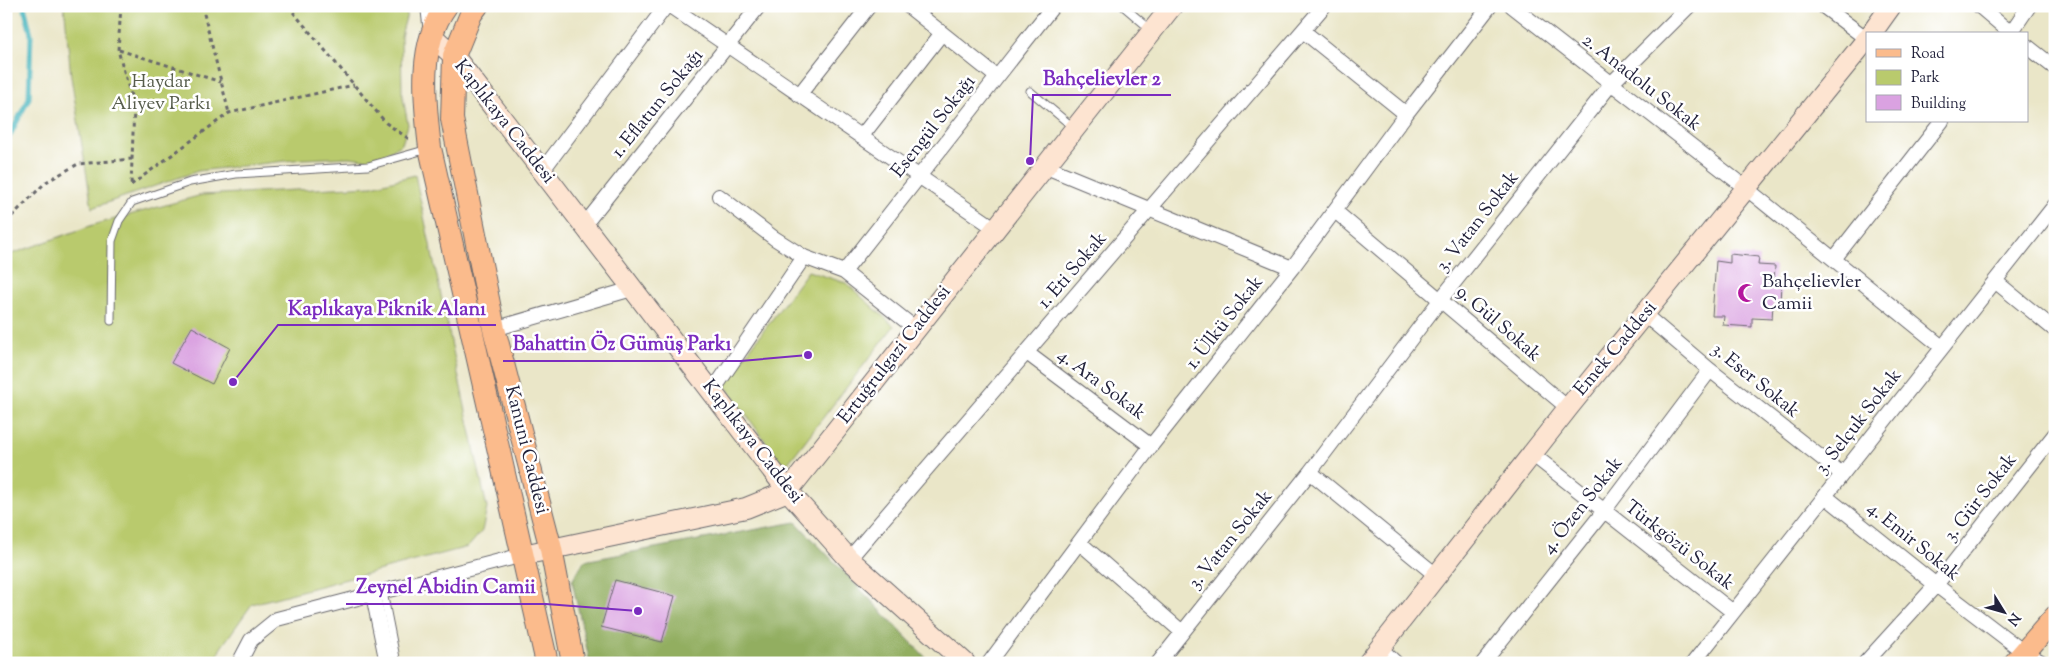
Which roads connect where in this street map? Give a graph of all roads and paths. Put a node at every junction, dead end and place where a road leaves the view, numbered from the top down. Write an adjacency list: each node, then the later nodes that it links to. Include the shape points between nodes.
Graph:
1 (121, 6): 35 (path)
2 (202, 6): 39 (path)
3 (288, 6): 41 (path)
4 (428, 6): 30 (street)
5 (446, 6): 30 (main road, Kanuni Caddesi)
6 (477, 6): 36 (main road, Kanuni Caddesi)
7 (666, 6): 52 (street)
8 (670, 6): 33 (street)
9 (759, 6): 33 (street, 1. Eflatun Sokağı)
10 (869, 6): 43 (street)
11 (908, 6): 23 (street)
12 (1053, 6): 38 (street, Esengül Sokağı)
13 (1124, 6): 24 (lane)
14 (1172, 6): 24 (main road, Ertuğrulgazi Caddesi)
15 (1324, 6): 25 (street, 1. Eti Sokak)
16 (1490, 6): 45 (street, 1. Ülkü Sokak)
17 (1512, 6): 40 (street, 2. Anadolu Sokak)
18 (1689, 6): 40 (street, 3. Vatan Sokak)
19 (1823, 6): 31 (street)
20 (1892, 6): 26 (main road)
21 (1979, 6): 27 (street)
22 (2029, 6): 28 (street)
23 (926, 12): 29 (street)
24 (1152, 31): 47 (main road, Ertuğrulgazi Caddesi)
25 (1303, 31): 45 (street); 57 (street, 1. Eti Sokak)
26 (1872, 32)
27 (2010, 32)
28 (2012, 32)
29 (942, 34): 38 (street); 48 (street)
30 (432, 36): 36 (main road, Kaplıkaya Caddesi); 49 (main road, Kanuni Caddesi, via 425,75)
31 (1866, 38)
32 (1866, 40): 54 (main road, Emek Caddesi)
33 (729, 47): 43 (street); 60 (street, 1. Eflatun Sokağı)
34 (2028, 47): 37 (street)
35 (118, 50): 39 (path); 50 (path, via 134,107)
36 (454, 56): 52 (main road, Kaplıkaya Caddesi); 71 (main road, Kanuni Caddesi, via 452,119)
37 (2055, 68)
38 (997, 77): 53 (street, Esengül Sokağı)
39 (221, 82): 44 (path)
40 (1611, 84): 54 (street, 2. Anadolu Sokak); 68 (street, 3. Vatan Sokak)
41 (354, 85): 44 (path); 49 (path, via 386,123)
42 (1030, 91): 47 (lane)
43 (799, 95): 48 (street)
44 (229, 113): 50 (path, via 131,185)
45 (1406, 114): 58 (street, 1. Ülkü Sokak)
46 (1941, 122): 63 (street)
47 (1074, 128): 51 (main road, Ertuğrulgazi Caddesi)
48 (861, 137): 53 (street)
49 (430, 148): 70 (lane, via 368,166 236,174 190,182 132,202 119,221 112,241); 89 (main road, Kanuni Caddesi)
50 (132, 158): 59 (path, via 78,164 46,182)
51 (1044, 166): 57 (street); 61 (main road, Ertuğrulgazi Caddesi)
52 (542, 171): 60 (main road, Kaplıkaya Caddesi)
53 (919, 177): 61 (street); 65 (street, Esengül Sokağı)
54 (1747, 189): 63 (street, 2. Anadolu Sokak); 69 (main road, Emek Caddesi)
55 (719, 196): 62 (street)
56 (2055, 205): 66 (street, 3. Selçuk Sokak)
57 (1152, 209): 64 (street); 75 (street, 1. Eti Sokak)
58 (1335, 211): 64 (street, 1. Ülkü Sokak); 68 (street, 9. Gül Sokak)
59 (6, 222)
60 (585, 224): 67 (main road, Kaplıkaya Caddesi)
61 (996, 229): 72 (main road, Ertuğrulgazi Caddesi)
62 (804, 257): 65 (street); 77 (street)
63 (1834, 259): 74 (street, 2. Anadolu Sokak)
64 (1292, 268): 80 (street, 1. Ülkü Sokak)
65 (844, 272): 72 (street)
66 (1994, 281): 73 (street); 74 (street, 3. Selçuk Sokak)
67 (632, 289): 71 (street); 77 (main road, Kaplıkaya Caddesi)
68 (1441, 299): 78 (street, 9. Gül Sokak); 82 (street, 3. Vatan Sokak)
69 (1645, 315): 76 (street, 3. Eser Sokak); 78 (main road, Emek Caddesi)
70 (112, 321)
71 (494, 329): 88 (main road, Kanuni Caddesi)
72 (916, 329): 84 (main road, Ertuğrulgazi Caddesi)
73 (2055, 330)
74 (1942, 347): 83 (street, 3. Selçuk Sokak)
75 (1027, 353): 80 (street, 4. Ara Sokak); 90 (street, 1. Eti Sokak)
76 (1710, 370): 83 (street, 3. Eser Sokak); 86 (street, 4. Özen Sokak)
77 (712, 392): 84 (main road, Kaplıkaya Caddesi)
78 (1568, 408): 81 (main road, Emek Caddesi)
79 (2055, 434): 92 (street, 3. Gür Sokak)
80 (1152, 446): 87 (street, 1. Ülkü Sokak)
81 (1532, 454): 86 (street, Türkgözü Sokak); 91 (main road, Emek Caddesi)
82 (1310, 472): 91 (street); 96 (street, 3. Vatan Sokak)
83 (1842, 474): 85 (street, 3. Selçuk Sokak)
84 (788, 491): 88 (main road, Ertuğrulgazi Caddesi, via 746,508); 90 (main road, Kaplıkaya Caddesi)
85 (1825, 496): 92 (street, 4. Emir Sokak); 94 (street, 3. Selçuk Sokak)
86 (1604, 511): 94 (street, Türkgözü Sokak); 108 (street, 4. Özen Sokak)
87 (1080, 543): 96 (street); 105 (street, 1. Ülkü Sokak)
88 (551, 549): 89 (main road, Ertuğrulgazi Caddesi); 103 (main road, Kanuni Caddesi)
89 (524, 555): 93 (street); 102 (main road, Kanuni Caddesi)
90 (849, 559): 104 (main road, Kaplıkaya Caddesi)
91 (1437, 576): 97 (main road, Emek Caddesi)
92 (1936, 585): 98 (street, 4. Emir Sokak); 110 (street, 3. Gür Sokak)
93 (378, 594): 99 (street, via 277,619 251,640); 100 (street); 101 (lane)
94 (1733, 612): 109 (street, 3. Selçuk Sokak)
95 (2055, 617): 98 (main road)
96 (1182, 632): 106 (street, 3. Vatan Sokak)
97 (1374, 656): 107 (street)
98 (2028, 660)
99 (239, 663)
100 (387, 663)
101 (397, 663)
102 (547, 663)
103 (573, 663)
104 (965, 663)
105 (989, 663)
106 (1158, 663)
107 (1396, 663)
108 (1483, 663)
109 (1692, 663)
110 (1865, 663)

